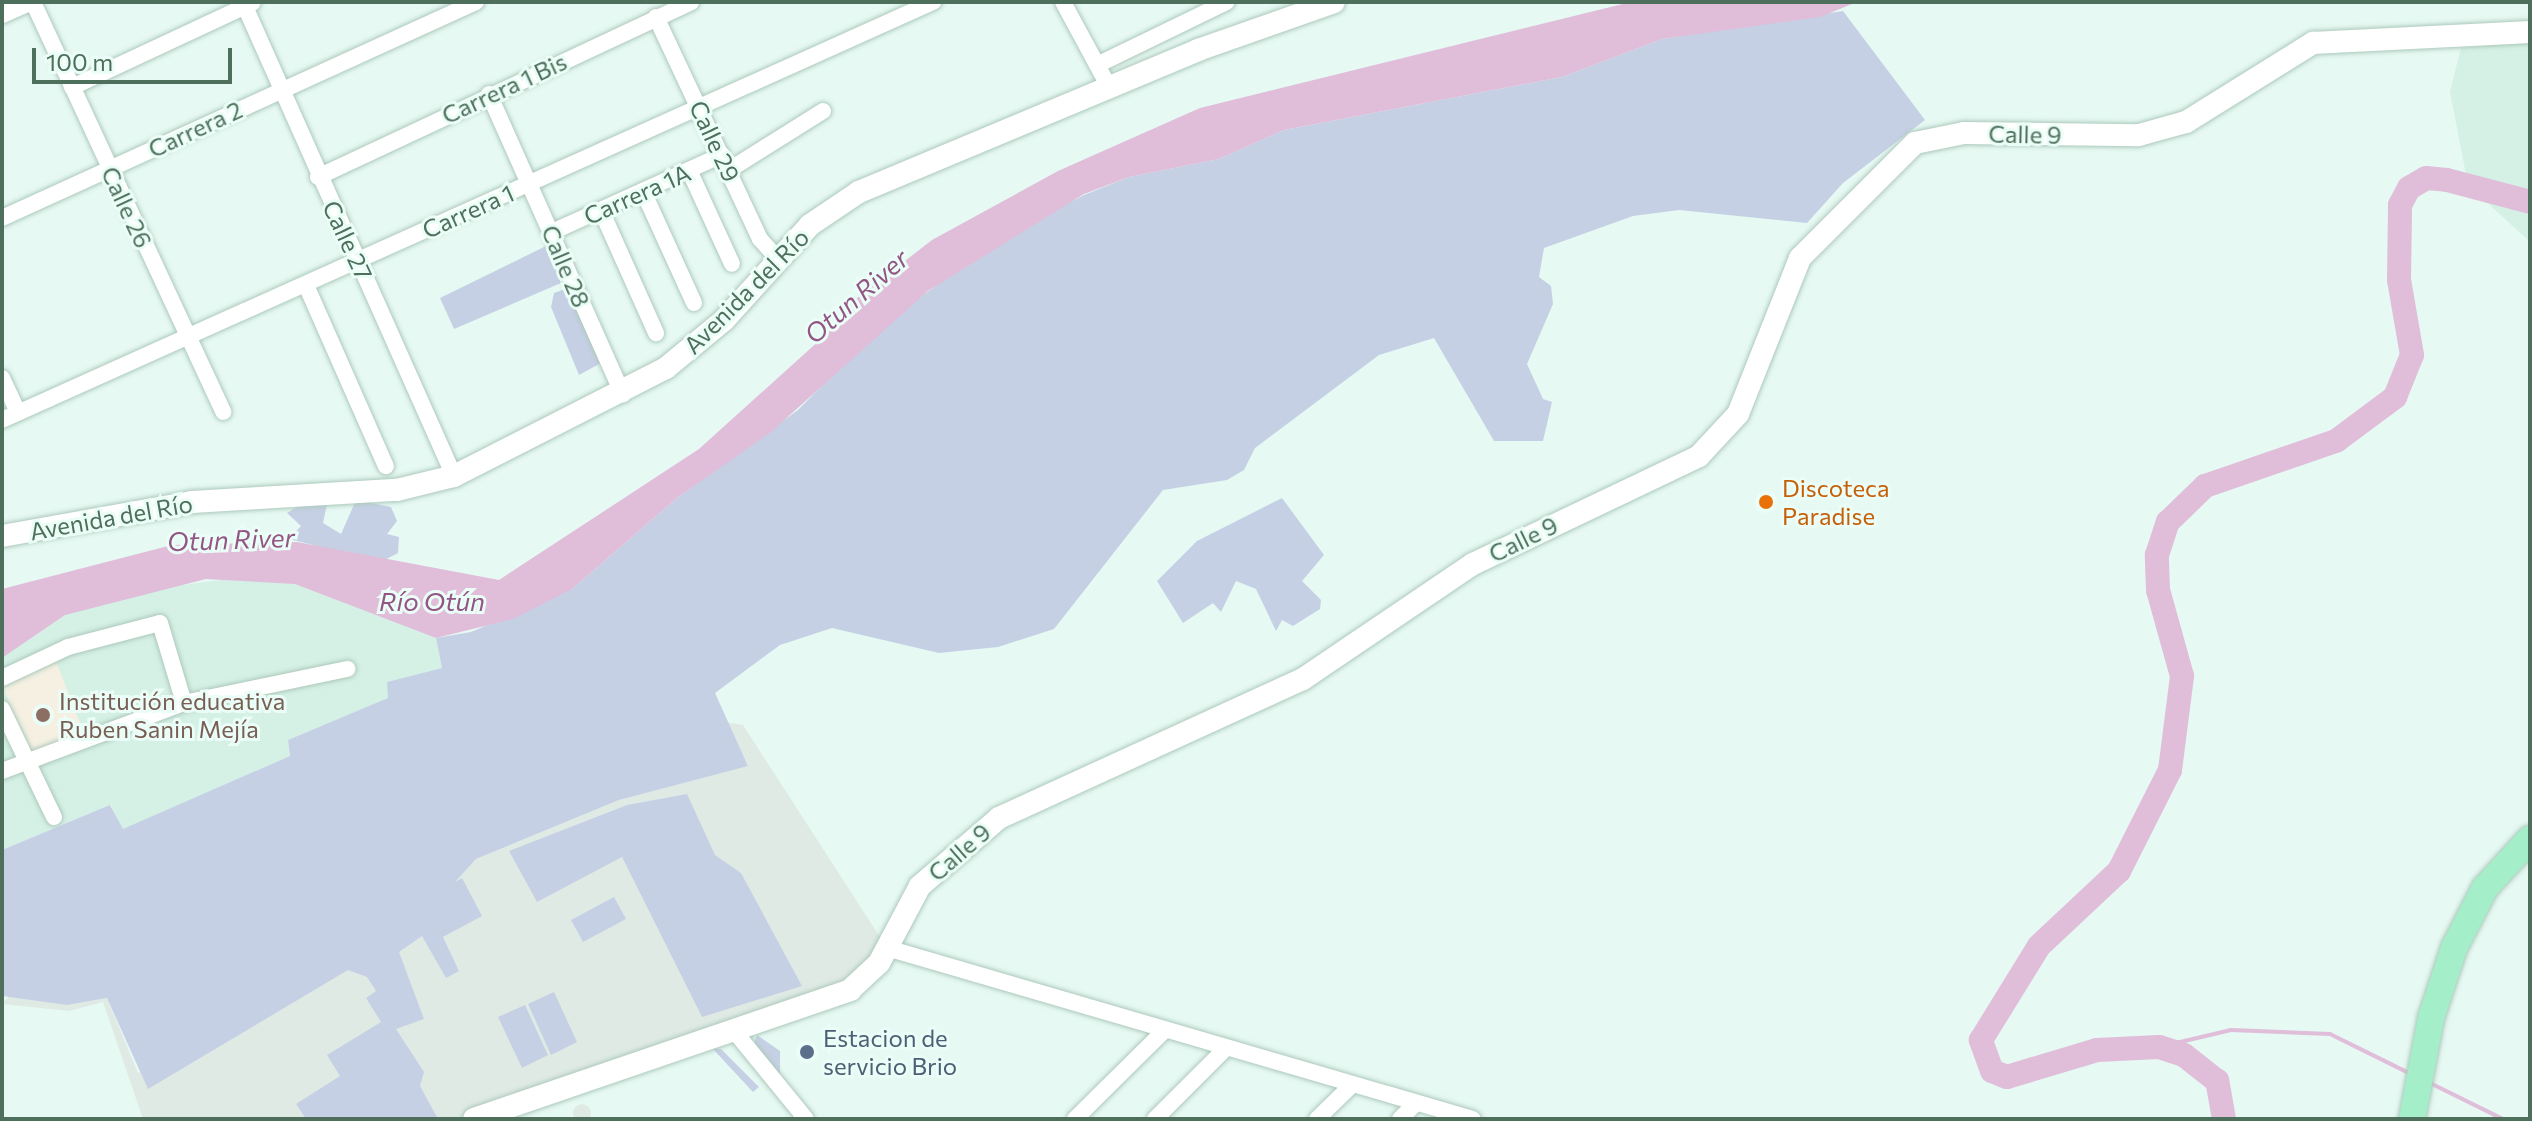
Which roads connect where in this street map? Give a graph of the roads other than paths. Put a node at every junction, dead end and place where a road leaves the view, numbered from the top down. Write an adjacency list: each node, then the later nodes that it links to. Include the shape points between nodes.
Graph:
1 (30, 2): 10 (street); 14 (street, Calle 26)
2 (476, 2): 9 (street, Carrera 2)
3 (691, 2): 11 (street, Carrera 1 Bis)
4 (933, 2): 18 (street, Carrera 1)
5 (1063, 2): 13 (street)
6 (1227, 2): 13 (street)
7 (1334, 2): 16 (main road, Avenida del Río)
8 (247, 3): 14 (street); 15 (street, Calle 27)
9 (451, 7): 15 (street, Carrera 2)
10 (2, 13)
11 (656, 17): 17 (street, Carrera 1 Bis); 18 (street, Calle 29)
12 (2530, 32): 52 (main road, Calle 9, via 2313,43 2186,122 2139,135 1942,134 1905,149 1800,258 1752,387 1714,445 1483,558 1295,683 999,818 920,886)
13 (1097, 65): 16 (street)
14 (72, 87): 21 (street, Calle 26)
15 (280, 89): 21 (street, Carrera 2); 23 (street, Calle 27)
16 (1110, 89): 29 (main road, Avenida del Río, via 859,192 810,225)
17 (489, 94): 23 (street, Carrera 1 Bis); 24 (street, Calle 28)
18 (700, 108): 20 (street, Calle 29); 24 (street, Carrera 1)
19 (823, 111): 20 (street, Carrera 1A)
20 (725, 162): 22 (street, Carrera 1A); 29 (street, Calle 29, via 760,239)
21 (110, 169): 27 (street, Carrera 2); 35 (street, Calle 26)
22 (689, 170): 25 (street, Carrera 1A); 31 (street)
23 (318, 177): 30 (street, Calle 27)
24 (530, 183): 28 (street, Calle 28); 30 (street, Carrera 1)
25 (643, 191): 26 (street, Carrera 1A); 33 (street)
26 (601, 210): 28 (street, Carrera 1A); 34 (street)
27 (2, 218)
28 (552, 232): 37 (street, Calle 28)
29 (779, 260): 37 (main road, Avenida del Río, via 698,343)
30 (358, 261): 32 (street, Carrera 1); 42 (street, Calle 27)
31 (732, 264)
32 (306, 285): 35 (street, Carrera 1); 41 (street)
33 (694, 303)
34 (656, 333)
35 (187, 338): 38 (street, Calle 26); 39 (street, Carrera 1)
36 (2, 378): 39 (street)
37 (623, 395): 42 (main road, Avenida del Río)
38 (223, 412)
39 (18, 413): 40 (street, Carrera 1)
40 (2, 420)
41 (386, 466)
42 (454, 476): 43 (main road, Avenida del Río, via 397,490 192,502)
43 (2, 536)
44 (347, 669): 46 (street)
45 (2, 678): 46 (street, via 68,647 160,623)
46 (184, 703): 48 (street)
47 (2, 709): 48 (street)
48 (25, 762): 49 (street); 50 (street)
49 (2, 771)
50 (54, 817)
51 (2530, 839): 58 (highway, via 2469,915 2428,1037)
52 (887, 948): 53 (street); 54 (main road, Calle 9, via 850,990)
53 (1165, 1030): 55 (street); 62 (street)
54 (735, 1032): 60 (main road, Calle 9); 61 (street)
55 (1226, 1048): 56 (street); 63 (street)
56 (1352, 1085): 57 (street); 64 (street)
57 (1416, 1103): 59 (street); 65 (street)
58 (2413, 1112)
59 (1468, 1118)
60 (474, 1119)
61 (806, 1119)
62 (1075, 1119)
63 (1155, 1119)
64 (1317, 1119)
65 (1400, 1119)

